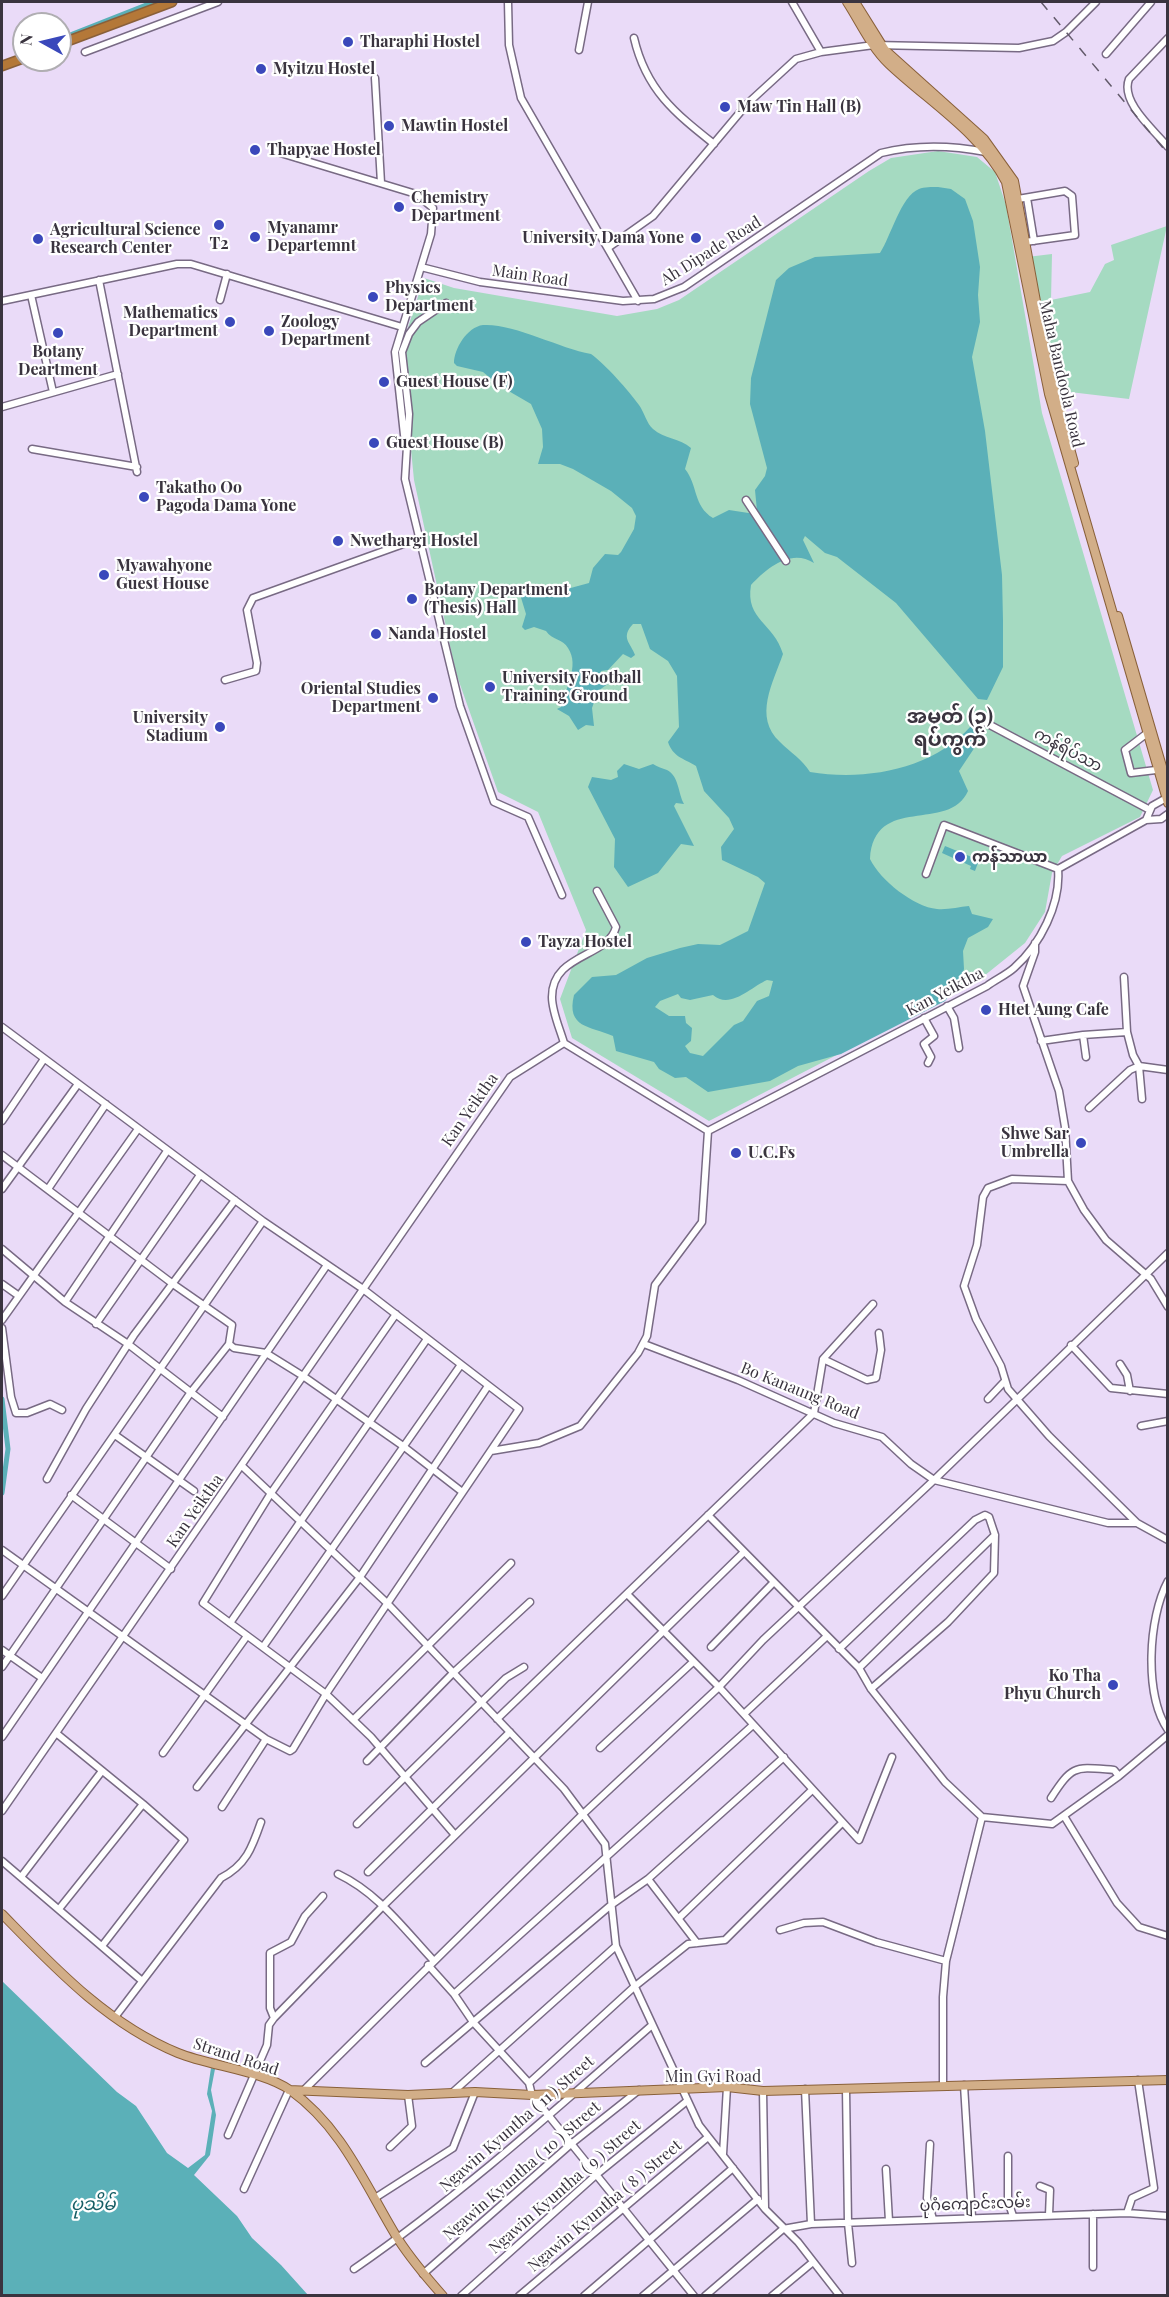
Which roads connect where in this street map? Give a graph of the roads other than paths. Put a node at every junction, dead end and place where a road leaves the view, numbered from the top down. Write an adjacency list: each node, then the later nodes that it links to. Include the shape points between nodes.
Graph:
1 (172, 2): 12 (highway)
2 (218, 2): 15 (street)
3 (508, 2): 29 (street, via 510,54 520,98)
4 (588, 2): 14 (street)
5 (792, 2): 16 (street)
6 (848, 2): 13 (main road, Maha Bandoola Road)
7 (855, 2): 13 (main road, Maha Bandoola Road)
8 (1096, 2): 13 (street, via 1053,41 1019,48)
9 (1151, 2): 17 (street)
10 (634, 38): 19 (street, via 640,62 670,109)
11 (1167, 38): 20 (street, via 1126,87 1128,98)
12 (72, 40)
13 (877, 45): 16 (street); 22 (main road, Maha Bandoola Road, via 888,63); 23 (main road, Maha Bandoola Road)
14 (579, 51)
15 (85, 52)
16 (821, 52): 19 (street, via 796,59 747,104)
17 (1106, 54)
18 (375, 78): 24 (street)
19 (714, 144): 29 (street, via 653,216)
20 (1167, 147)
21 (277, 152): 24 (street)
22 (986, 152): 23 (street, Ah Dipade Road); 36 (street, Ah Dipade Road, via 939,145 881,153 684,287 670,295); 49 (main road, Maha Bandoola Road, via 1009,190 1044,376)
23 (997, 154): 26 (main road, Maha Bandoola Road, via 1014,181)
24 (381, 183): 30 (street, via 416,194 433,208 431,234)
25 (1027, 198): 26 (street); 27 (street); 27 (street, via 1065,191 1072,196 1075,235)
26 (1018, 199): 28 (main road, Maha Bandoola Road)
27 (1034, 241): 28 (street)
28 (1025, 242): 51 (main road, Maha Bandoola Road, via 1054,391)
29 (609, 247): 36 (street)
30 (421, 267): 36 (street, Main Road, via 480,282); 38 (street)
31 (227, 274): 32 (street, via 177,264); 34 (street); 38 (street)
32 (99, 280): 33 (street); 39 (street)
33 (31, 295): 35 (street); 40 (street)
34 (220, 300)
35 (2, 301)
36 (638, 301)
37 (446, 303): 43 (street, via 418,322 402,352 409,414)
38 (402, 327): 43 (street, via 395,352)
39 (118, 374): 40 (street); 42 (street, via 137,470)
40 (53, 392): 41 (street)
41 (2, 407)
42 (32, 449)
43 (406, 450): 45 (street, via 405,478)
44 (746, 500): 46 (street)
45 (420, 538): 47 (street, via 253,598 247,610 256,671); 59 (street, via 460,706 494,802 528,817)
46 (786, 561)
47 (225, 680)
48 (973, 716): 53 (street, ကန်ရိပ်သာ)
49 (1146, 734): 50 (main road, Maha Bandoola Road); 50 (street, via 1125,750 1126,762 1131,773)
50 (1156, 770): 52 (main road, Maha Bandoola Road)
51 (1167, 787)
52 (1167, 800): 53 (street, via 1157,802)
53 (1150, 810): 55 (street)
54 (1167, 814): 55 (street, via 1161,819)
55 (1146, 820): 56 (street)
56 (1058, 869): 57 (street, via 944,825); 60 (street, Kan Yeiktha, via 1059,880 1048,922)
57 (926, 874)
58 (597, 891): 70 (street, via 616,927 610,939 571,962 558,976 552,998)
59 (562, 895)
60 (1035, 943): 61 (street, Kan Yeiktha); 62 (street)
61 (1020, 962): 62 (street); 64 (street, Kan Yeiktha, via 987,986)
62 (1029, 967): 69 (street, via 1023,986)
63 (1124, 977): 67 (street)
64 (947, 1006): 65 (street, Kan Yeiktha); 71 (street, via 954,1018)
65 (924, 1018): 74 (street, via 934,1036 924,1044); 83 (street, Kan Yeiktha)
66 (2, 1027): 73 (street)
67 (1126, 1032): 68 (street); 75 (street)
68 (1083, 1035): 69 (street); 72 (street)
69 (1041, 1041): 88 (street, via 1059,1091)
70 (564, 1043): 83 (street); 103 (street, Kan Yeiktha, via 510,1077)
71 (959, 1048)
72 (1086, 1057)
73 (44, 1059): 77 (street); 81 (street)
74 (933, 1059)
75 (1139, 1066): 76 (street); 78 (street); 80 (street)
76 (1167, 1070)
77 (78, 1084): 79 (street); 86 (street)
78 (1142, 1100)
79 (106, 1104): 82 (street); 90 (street)
80 (1089, 1108)
81 (2, 1121)
82 (138, 1129): 84 (street); 92 (street)
83 (708, 1131): 117 (street, via 702,1222 655,1285)
84 (167, 1151): 87 (street); 94 (street)
85 (2, 1155): 86 (street)
86 (18, 1166): 89 (street); 90 (street)
87 (200, 1174): 91 (street); 97 (street)
88 (1068, 1180): 99 (street, via 1106,1240); 125 (street, via 1011,1179 988,1188 983,1197 977,1245 964,1286 1001,1366)
89 (2, 1189)
90 (48, 1189): 92 (street)
91 (235, 1200): 93 (street); 102 (street)
92 (78, 1212): 94 (street); 100 (street)
93 (262, 1221): 98 (street); 107 (street)
94 (109, 1236): 97 (street); 105 (street)
95 (2, 1249): 100 (street)
96 (1167, 1253): 99 (street)
97 (141, 1258): 102 (street); 111 (street)
98 (327, 1265): 103 (street); 119 (street)
99 (1146, 1274): 108 (street); 118 (street)
100 (33, 1275): 104 (street); 105 (street)
101 (2, 1284): 104 (street)
102 (172, 1284): 107 (street); 115 (street)
103 (363, 1289): 109 (street); 124 (street, Kan Yeiktha)
104 (19, 1296): 110 (street)
105 (65, 1302): 111 (street)
106 (873, 1304): 120 (street)
107 (203, 1305): 116 (street, via 232,1325); 123 (street)
108 (1167, 1307)
109 (396, 1314): 114 (street); 130 (street)
110 (2, 1320)
111 (96, 1324): 115 (street)
112 (2, 1328): 133 (street, via 10,1397 16,1413 21,1415 50,1404)
113 (879, 1333): 120 (street, via 876,1378 867,1380)
114 (427, 1339): 122 (street); 137 (street)
115 (128, 1344): 123 (street); 145 (street)
116 (229, 1344): 119 (street); 128 (street)
117 (644, 1344): 134 (street, Bo Kanaung Road); 141 (street, via 580,1426 539,1443)
118 (1071, 1345): 127 (street, via 1111,1388); 132 (street)
119 (266, 1353): 124 (street); 135 (street)
120 (823, 1359): 134 (street)
121 (1120, 1364): 127 (street)
122 (460, 1366): 126 (street); 140 (street)
123 (159, 1368): 128 (street); 139 (street)
124 (303, 1376): 130 (street); 143 (street, Kan Yeiktha)
125 (1004, 1382): 131 (street); 132 (street)
126 (488, 1386): 141 (street, via 519,1409); 144 (street)
127 (1130, 1391): 129 (street)
128 (191, 1392): 135 (street); 142 (street)
129 (1167, 1394)
130 (337, 1399): 137 (street); 150 (street)
131 (988, 1399)
132 (1016, 1400): 146 (street); 155 (street)
133 (62, 1410)
134 (814, 1413): 146 (street, Bo Kanaung Road, via 882,1437); 152 (street)
135 (223, 1417): 147 (street)
136 (1167, 1421): 138 (street)
137 (369, 1422): 140 (street); 154 (street)
138 (1141, 1426)
139 (115, 1435): 142 (street); 151 (street)
140 (403, 1446): 144 (street); 159 (street)
141 (491, 1451): 149 (street)
142 (147, 1458): 147 (street); 153 (street)
143 (242, 1466): 150 (street); 164 (street, Kan Yeiktha)
144 (431, 1469): 149 (street); 165 (street)
145 (47, 1479)
146 (934, 1480): 155 (street, Bo Kanaung Road, via 1108,1522); 173 (street)
147 (179, 1481): 148 (street); 158 (street)
148 (194, 1491)
149 (461, 1491): 172 (street)
150 (271, 1493): 154 (street); 175 (street, via 203,1603)
151 (70, 1495): 153 (street); 163 (street)
152 (708, 1515): 161 (street); 169 (street)
153 (105, 1519): 158 (street); 168 (street)
154 (302, 1522): 159 (street); 175 (street)
155 (1137, 1523): 157 (street, Bo Kanaung Road)
156 (995, 1535): 183 (street, via 989,1517 975,1520); 190 (street); 194 (street, via 994,1573 948,1623)
157 (1167, 1540)
158 (137, 1543): 164 (street); 174 (street)
159 (330, 1549): 165 (street); 181 (street)
160 (2, 1550): 163 (street)
161 (743, 1553): 167 (street); 176 (street)
162 (511, 1563): 180 (street)
163 (24, 1565): 168 (street); 170 (street)
164 (171, 1569): 177 (street, Kan Yeiktha)
165 (360, 1577): 172 (street); 187 (street)
166 (1167, 1581): 203 (street, via 1156,1606 1152,1691)
167 (774, 1582): 173 (street); 182 (street)
168 (57, 1587): 174 (street); 185 (street)
169 (627, 1594): 176 (street); 199 (street)
170 (2, 1596)
171 (530, 1602): 191 (street)
172 (388, 1604): 180 (street); 195 (street)
173 (799, 1607): 179 (street); 193 (street)
174 (90, 1611): 177 (street); 192 (street)
175 (230, 1623): 178 (street)
176 (663, 1630): 186 (street); 212 (street)
177 (124, 1636): 196 (street); 205 (street, Kan Yeiktha)
178 (247, 1636): 181 (street); 196 (street)
179 (827, 1636): 183 (street); 198 (street)
180 (426, 1644): 191 (street); 200 (street)
181 (263, 1647): 187 (street)
182 (711, 1647)
183 (839, 1649): 190 (street)
184 (2, 1650): 185 (street)
185 (9, 1656): 188 (street); 192 (street)
186 (693, 1662): 193 (street); 210 (street)
187 (290, 1665): 195 (street); 201 (street)
188 (2, 1667)
189 (524, 1667): 197 (street, via 515,1670)
190 (859, 1668): 194 (street)
191 (453, 1673): 197 (street); 209 (street)
192 (42, 1678): 207 (street)
193 (719, 1687): 198 (street); 226 (street)
194 (871, 1689): 228 (street, via 945,1782)
195 (326, 1694): 200 (street); 208 (street, via 294,1749 286,1750)
196 (204, 1695): 201 (street); 211 (street)
197 (482, 1704): 199 (street); 218 (street)
198 (744, 1714): 202 (street)
199 (497, 1719): 204 (street)
200 (353, 1720): 209 (street)
201 (245, 1723): 208 (street); 219 (street)
202 (753, 1725): 214 (street); 233 (street)
203 (1167, 1730)
204 (510, 1732): 212 (street); 224 (street)
205 (56, 1733): 216 (street); 225 (street, Kan Yeiktha)
206 (1167, 1735): 217 (street)
207 (2, 1737)
208 (266, 1739): 223 (street)
209 (379, 1747): 215 (street); 218 (street)
210 (600, 1748)
211 (163, 1753)
212 (534, 1757): 226 (street); 232 (street)
213 (892, 1757): 230 (street, via 863,1836 859,1840)
214 (784, 1758): 220 (street); 238 (street)
215 (367, 1761)
216 (102, 1771): 222 (street); 237 (street)
217 (1119, 1776): 221 (street, via 1114,1770 1076,1770 1066,1774); 227 (street)
218 (406, 1778): 224 (street); 231 (street)
219 (197, 1787)
220 (812, 1790): 230 (street); 244 (street)
221 (1051, 1798)
222 (143, 1804): 242 (street); 248 (street, via 184,1840)
223 (222, 1807)
224 (432, 1808): 232 (street); 235 (street)
225 (2, 1811)
226 (582, 1815): 233 (street, via 605,1844); 251 (street)
227 (1064, 1816): 228 (street, via 1052,1824); 246 (street, via 1117,1903 1139,1927)
228 (982, 1817): 250 (street)
229 (261, 1822): 252 (street, via 249,1856 221,1878)
230 (842, 1823): 247 (street, via 725,1940)
231 (357, 1824)
232 (455, 1835): 240 (street)
233 (607, 1855): 241 (street); 254 (street)
234 (2, 1860): 237 (street)
235 (368, 1872)
236 (338, 1874): 240 (street, via 356,1882)
237 (21, 1877): 242 (street)
238 (648, 1879): 241 (street); 244 (street)
239 (323, 1896): 256 (street, via 305,1916 291,1942 270,1953 270,2003)
240 (384, 1905): 251 (street); 256 (street)
241 (611, 1905): 249 (street); 257 (street)
242 (59, 1909): 248 (street)
243 (2, 1914): 255 (main road, Strand Road, via 85,1996)
244 (680, 1917): 247 (street)
245 (780, 1930): 250 (street, via 822,1922)
246 (1167, 1936)
247 (697, 1943): 253 (street, via 688,1944)
248 (102, 1946): 252 (street)
249 (616, 1946): 253 (street); 259 (street)
250 (946, 1961): 266 (street)
251 (431, 1963): 254 (street); 272 (street)
252 (141, 1980): 255 (street)
253 (634, 1987): 258 (street); 264 (street)
254 (454, 1994): 257 (street)
255 (115, 2017): 261 (main road, Strand Road, via 178,2053)
256 (274, 2018): 261 (street)
257 (473, 2022): 259 (street); 260 (street)
258 (651, 2026): 273 (street); 277 (street, Ngawin Kyuntha ( 11 ) Street)
259 (499, 2051): 264 (street); 275 (street)
260 (425, 2063)
261 (254, 2076): 270 (main road, Strand Road); 282 (street)
262 (1138, 2080): 263 (main road, Min Gyi Road); 265 (main road, Min Gyi Road); 298 (street, via 1154,2188 1132,2198)
263 (1167, 2080)
264 (529, 2084): 279 (street)
265 (964, 2085): 266 (main road, Min Gyi Road); 303 (street)
266 (943, 2086): 269 (main road, Min Gyi Road)
267 (727, 2087): 273 (main road, Min Gyi Road); 274 (main road, Min Gyi Road); 287 (street)
268 (805, 2089): 269 (main road, Min Gyi Road); 274 (main road, Min Gyi Road); 307 (street)
269 (846, 2089): 306 (street)
270 (289, 2090): 272 (main road, Min Gyi Road); 293 (street); 294 (main road, Strand Road, via 324,2119 348,2150)
271 (639, 2090): 273 (main road, Min Gyi Road); 277 (main road, Min Gyi Road); 285 (street, Ngawin Kyuntha ( 10 ) Street)
272 (303, 2091): 278 (main road, Min Gyi Road)
273 (682, 2091): 280 (street)
274 (763, 2091): 297 (street)
275 (453, 2092): 276 (main road, Min Gyi Road); 278 (main road, Min Gyi Road)
276 (475, 2092): 279 (main road, Min Gyi Road); 294 (street, via 453,2148)
277 (576, 2092): 279 (main road, Min Gyi Road); 281 (street, Ngawin Kyuntha ( 11 ) Street)
278 (408, 2095): 286 (street, via 412,2126)
279 (532, 2095): 281 (street)
280 (687, 2101): 283 (street); 291 (street, Ngawin Kyuntha ( 9 ) Street)
281 (547, 2115): 285 (street); 309 (street, Ngawin Kyuntha ( 11 ) Street, via 476,2178)
282 (228, 2135)
283 (708, 2137): 287 (street); 296 (street, Ngawin Kyuntha ( 8 ) Street)
284 (930, 2144): 304 (street, via 927,2198)
285 (571, 2145): 291 (street); 316 (street, Ngawin Kyuntha ( 10 ) Street)
286 (390, 2146)
287 (723, 2155): 289 (street)
288 (1008, 2156): 301 (street, via 1008,2201)
289 (733, 2168): 295 (street); 310 (street)
290 (886, 2169): 305 (street)
291 (596, 2175): 296 (street); 318 (street, Ngawin Kyuntha ( 9 ) Street)
292 (1040, 2186): 300 (street, via 1050,2190)
293 (244, 2189)
294 (375, 2198): 309 (main road, Strand Road)
295 (758, 2199): 297 (street); 315 (street)
296 (622, 2207): 310 (street); 319 (street, Ngawin Kyuntha ( 8 ) Street)
297 (765, 2209): 308 (street)
298 (1127, 2212): 299 (street, ပုဂံကျောင်းလမ်း); 302 (street, ပုဂံကျောင်းလမ်း)
299 (1093, 2214): 300 (street, ပုဂံကျောင်းလမ်း); 313 (street)
300 (1048, 2215): 301 (street, ပုဂံကျောင်းလမ်း)
301 (1013, 2216): 303 (street, ပုဂံကျောင်းလမ်း)
302 (1167, 2216)
303 (972, 2217): 304 (street, ပုဂံကျောင်းလမ်း)
304 (933, 2219): 305 (street, ပုဂံကျောင်းလမ်း)
305 (889, 2221): 306 (street, ပုဂံကျောင်းလမ်း)
306 (848, 2223): 307 (street, ပုဂံကျောင်းလမ်း); 312 (street)
307 (811, 2224): 308 (street, ပုဂံကျောင်းလမ်း)
308 (783, 2229): 311 (street); 323 (street)
309 (398, 2238): 314 (street, Ngawin Kyuntha ( 11 ) Street); 316 (main road, Strand Road)
310 (648, 2239): 315 (street); 320 (street)
311 (813, 2262): 324 (street); 325 (street)
312 (852, 2263)
313 (1093, 2267)
314 (354, 2269)
315 (673, 2269): 321 (street); 322 (street)
316 (423, 2274): 317 (main road, Strand Road)
317 (443, 2295)
318 (461, 2295)
319 (519, 2295)
320 (584, 2295)
321 (643, 2295)
322 (694, 2295)
323 (705, 2295)
324 (772, 2295)
325 (840, 2295)

